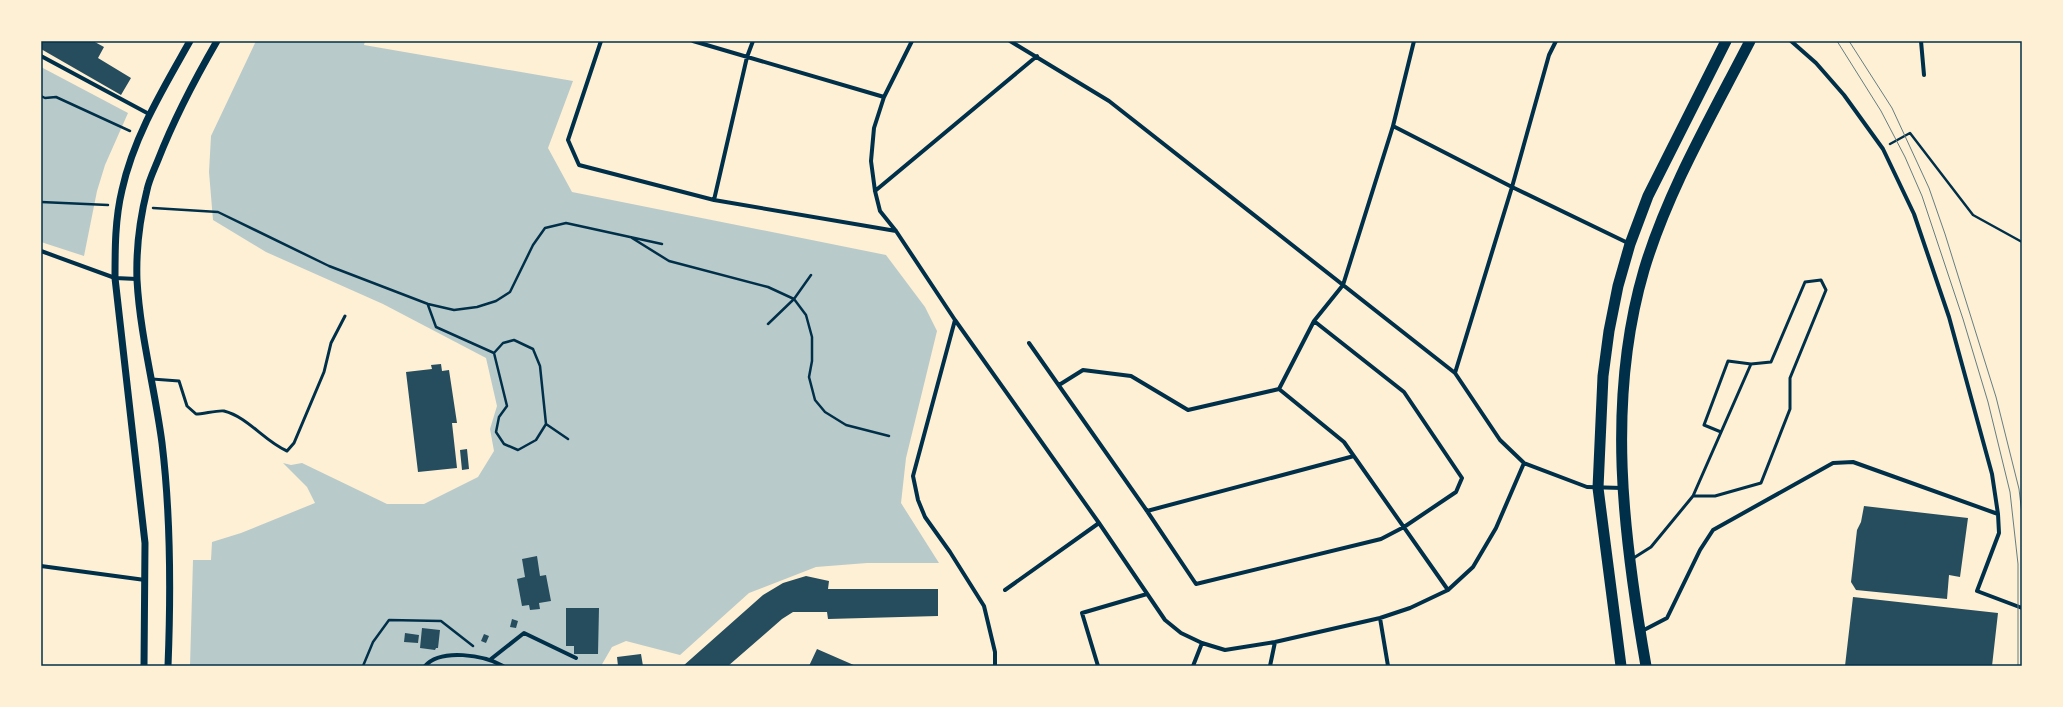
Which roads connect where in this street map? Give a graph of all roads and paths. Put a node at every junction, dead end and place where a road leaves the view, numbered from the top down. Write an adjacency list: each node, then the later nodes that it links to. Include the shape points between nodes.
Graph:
1 (190, 41): 20 (street)
2 (217, 41): 38 (street, via 164,144 147,189 140,226)
3 (601, 41): 26 (street, via 568,140 579,165)
4 (693, 41): 16 (street)
5 (753, 41): 16 (street)
6 (912, 41): 19 (street)
7 (1010, 41): 15 (street)
8 (1414, 41): 21 (street)
9 (1556, 41): 24 (street, via 1549,55)
10 (1726, 41): 34 (highway, via 1648,196)
11 (1750, 41): 60 (highway, via 1665,211 1645,269 1631,323 1623,380)
12 (1791, 41): 23 (street, via 1816,63 1844,95)
13 (1921, 41): 17 (street)
14 (41, 56): 20 (street)
15 (1036, 56): 25 (street); 39 (street, via 1109,101)
16 (748, 57): 19 (street); 26 (street)
17 (1924, 75)
18 (41, 96): 22 (path, via 56,97)
19 (884, 97): 25 (street, via 874,128 871,161)
20 (149, 114): 22 (street)
21 (1393, 126): 24 (street); 39 (street)
22 (140, 135): 37 (street, via 122,190 115,235)
23 (1883, 149): 32 (path, via 1910,133 1973,214); 63 (street, via 1914,214 1949,316 1992,474)
24 (1512, 187): 34 (street); 49 (street)
25 (875, 191): 30 (street, via 880,211)
26 (714, 200): 30 (street)
27 (41, 202): 28 (path)
28 (73, 203)
29 (218, 212): 41 (path, via 330,266)
30 (896, 231): 43 (street)
31 (630, 236): 33 (path); 40 (path, via 669,261 768,287); 41 (path, via 566,223 545,228 533,245 510,292 496,301 477,307 454,310)
32 (2022, 242)
33 (662, 244)
34 (1630, 244): 59 (highway, via 1618,286 1603,376)
35 (41, 251): 37 (street)
36 (811, 275): 40 (path)
37 (115, 278): 38 (street); 68 (street, via 141,500)
38 (137, 279): 50 (street)
39 (1343, 285): 44 (street); 49 (street)
40 (794, 299): 45 (path); 55 (path, via 806,315 812,337 809,377 815,400 825,412 846,425)
41 (428, 304): 47 (path, via 436,327)
42 (345, 316): 50 (lane, via 331,343 324,372 294,443 286,451 243,420 223,411 196,414 187,406 179,381)
43 (955, 320): 64 (street); 84 (street, via 913,476 925,517 984,606)
44 (1314, 321): 52 (street); 65 (street, via 1404,392 1462,478 1456,492)
45 (768, 324)
46 (1029, 344): 51 (street)
47 (494, 353): 53 (path, via 503,343 514,340 533,349 540,366); 53 (path, via 507,406 499,417 496,432 504,444 518,450 536,440)
48 (1751, 364): 54 (lane); 54 (lane, via 1728,361 1704,425); 61 (lane, via 1771,362 1805,282 1821,280 1826,290 1790,378 1790,409 1761,483 1715,496)
49 (1455, 373): 58 (street, via 1500,440)
50 (151, 379): 80 (street, via 162,442 169,508 171,578)
51 (1059, 385): 52 (street, via 1083,370 1131,376 1188,410); 62 (street)
52 (1279, 389): 57 (street, via 1344,442)
53 (546, 424): 56 (path)
54 (1721, 432): 61 (lane)
55 (889, 436)
56 (568, 439)
57 (1354, 456): 62 (street); 65 (street)
58 (1524, 463): 59 (street, via 1586,487); 70 (street, via 1496,528 1473,568)
59 (1598, 488): 60 (street); 89 (highway)
60 (1623, 488): 66 (highway)
61 (1693, 496): 66 (lane, via 1651,547)
62 (1147, 511): 65 (street, via 1196,584 1381,539)
63 (1998, 514): 72 (street, via 1999,533 1977,591); 74 (street, via 1853,462 1833,463 1713,530 1700,550 1667,618)
64 (1099, 523): 69 (street); 71 (street)
65 (1404, 527): 70 (street)
66 (1628, 561): 74 (highway)
67 (41, 566): 68 (street)
68 (145, 580): 79 (street)
69 (1005, 590)
70 (1448, 590): 73 (street, via 1410,608)
71 (1147, 594): 76 (street, via 1165,620 1181,633); 85 (street, via 1082,613)
72 (2022, 608)
73 (1380, 618): 75 (street); 88 (street)
74 (1640, 632): 90 (highway)
75 (1275, 642): 76 (street, via 1225,650); 87 (street)
76 (1202, 643): 86 (street)
77 (576, 658): 78 (street, via 524,633)
78 (491, 659): 81 (path, via 441,621 389,620 372,642); 82 (street, via 446,654); 83 (street)
79 (144, 666)
80 (168, 666)
81 (364, 666)
82 (425, 666)
83 (503, 666)
84 (995, 666)
85 (1098, 666)
86 (1194, 666)
87 (1270, 666)
88 (1388, 666)
89 (1621, 666)
90 (1646, 666)

